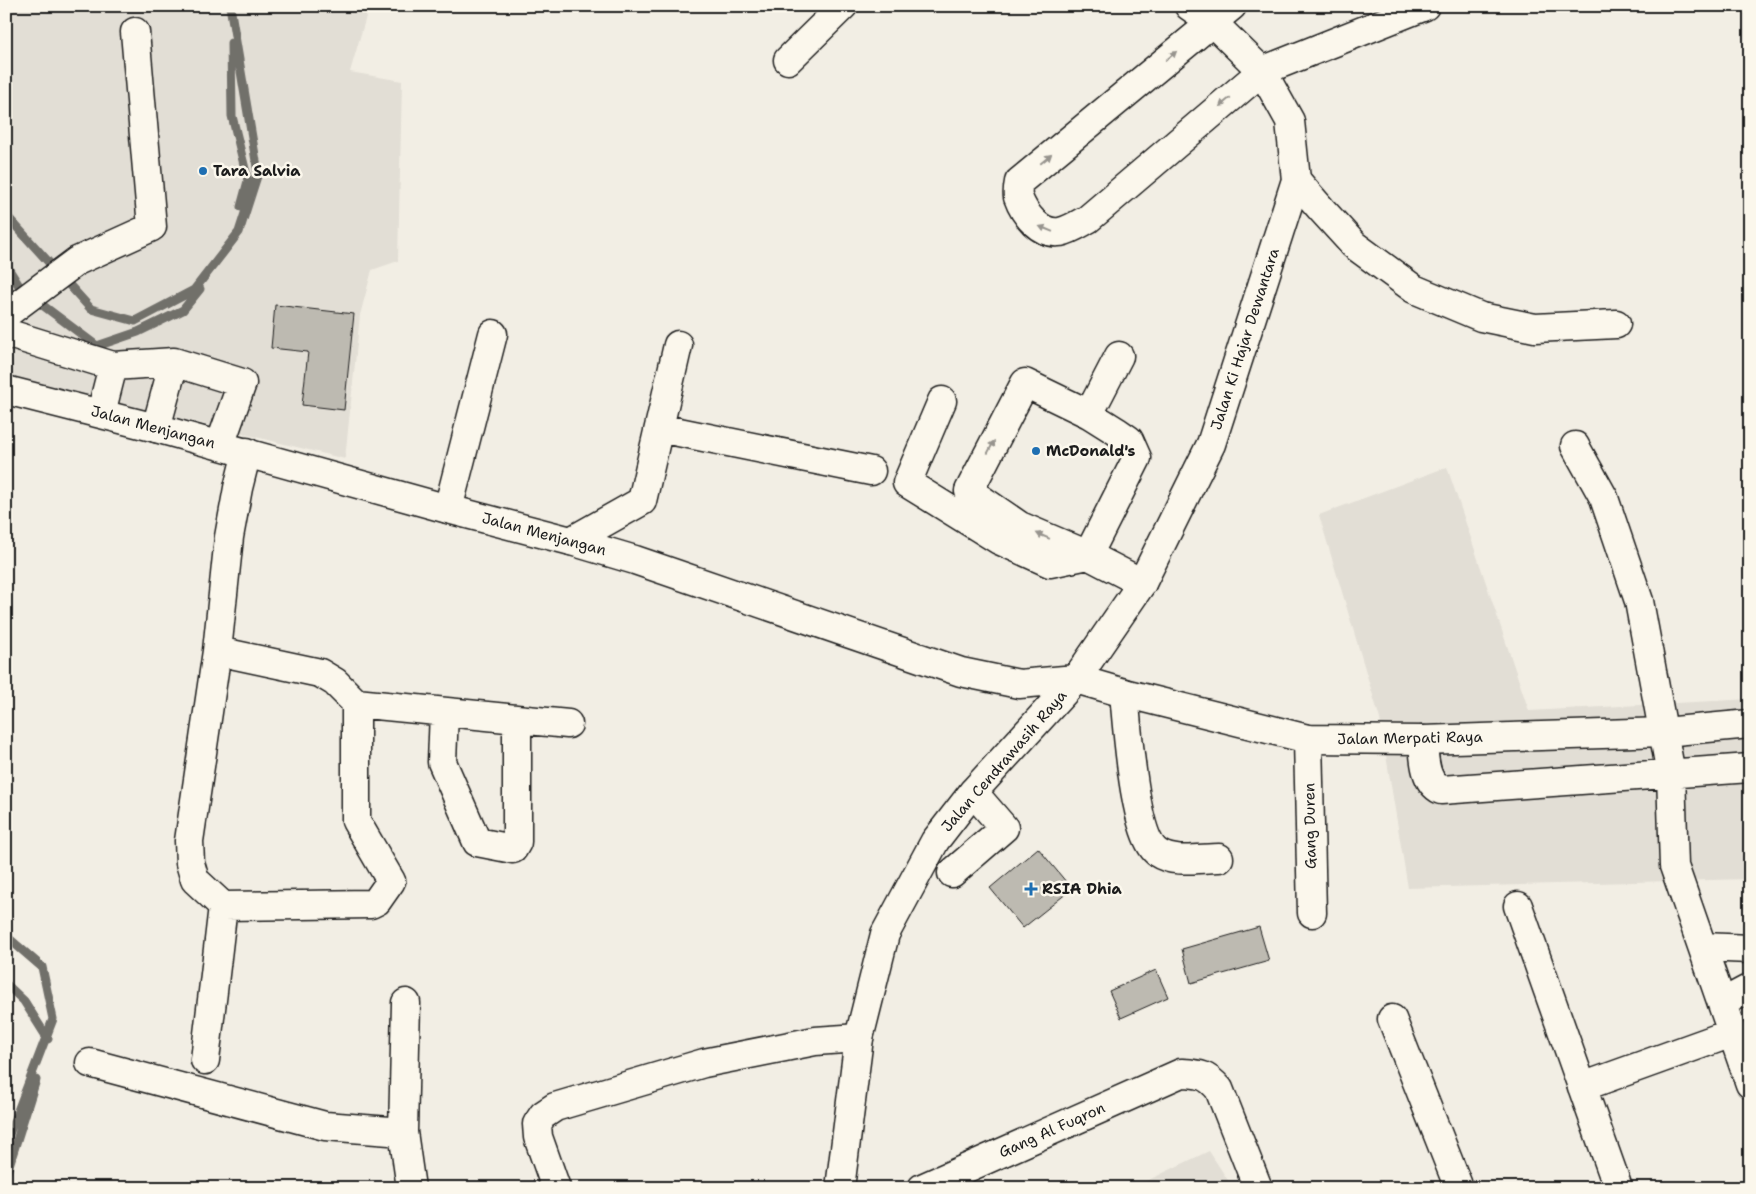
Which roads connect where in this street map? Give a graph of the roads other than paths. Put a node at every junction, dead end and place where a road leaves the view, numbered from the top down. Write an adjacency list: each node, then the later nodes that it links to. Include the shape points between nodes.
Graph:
1 (843, 6): 6 (street)
2 (1189, 6): 4 (street, Jalan Ki Hajar Dewantara)
3 (1425, 6): 7 (street)
4 (1222, 14): 7 (street, Jalan Ki Hajar Dewantara); 7 (street, one-way to 4, via 1088,219 1072,229 1058,233 1043,229 1026,215 1017,195 1019,182)
5 (135, 32): 9 (street, via 152,227 77,261)
6 (788, 60)
7 (1262, 71): 8 (street, Jalan Ki Hajar Dewantara, via 1290,121)
8 (1296, 180): 10 (street, via 1354,245 1414,289 1482,317 1535,328); 30 (street, Jalan Ki Hajar Dewantara, via 1211,444)
9 (12, 309)
10 (1616, 324)
11 (6, 333): 16 (street)
12 (493, 334): 27 (street)
13 (678, 344): 22 (street)
14 (1119, 356): 20 (street)
15 (174, 362): 16 (street); 21 (street); 23 (street, via 242,383)
16 (113, 366): 19 (street)
17 (6, 390): 19 (street, Jalan Menjangan)
18 (942, 401): 29 (street, via 907,484 999,540 1050,563)
19 (101, 413): 21 (street, Jalan Menjangan)
20 (1090, 414): 29 (street, via 1130,440 1137,458); 29 (street, one-way to 20, via 1020,526 969,490 1025,383)
21 (156, 428): 23 (street, Jalan Menjangan)
22 (659, 428): 26 (street); 28 (street, via 642,501)
23 (220, 445): 25 (street, Jalan Menjangan)
24 (1575, 446): 39 (street, via 1604,498 1639,601)
25 (247, 452): 27 (street, Jalan Menjangan); 31 (street, via 229,536)
26 (872, 471)
27 (448, 509): 28 (street, Jalan Menjangan)
28 (571, 541): 32 (street, Jalan Menjangan, via 636,560 961,672 1019,684)
29 (1088, 555): 30 (street)
30 (1142, 583): 32 (street, Jalan Ki Hajar Dewantara)
31 (216, 651): 34 (street, via 320,674 335,682); 47 (street, via 189,841 195,880)
32 (1076, 679): 33 (street, Jalan Merpati Raya); 44 (street, Jalan Cendrawasih Raya)
33 (1124, 693): 40 (street, Jalan Merpati Raya); 45 (street, via 1130,768 1149,843 1158,853 1174,859)
34 (356, 703): 35 (street); 47 (street, via 356,821 391,880 377,901 371,904)
35 (444, 712): 36 (street); 36 (street, via 442,762 477,842 513,849 517,842)
36 (517, 719): 37 (street)
37 (568, 724)
38 (1750, 724): 39 (street, Jalan Merpati Raya)
39 (1664, 732): 41 (street, Jalan Merpati Raya); 43 (street)
40 (1308, 739): 41 (street, Jalan Merpati Raya); 49 (street, Gang Duren)
41 (1422, 740): 43 (street, via 1430,780 1441,790)
42 (1750, 768): 43 (street)
43 (1671, 774): 50 (street, via 1674,866)
44 (973, 792): 46 (street, via 1004,828); 57 (street, Jalan Cendrawasih Raya, via 935,841 884,934)
45 (1219, 858)
46 (952, 873)
47 (223, 906): 58 (street)
48 (1518, 906): 61 (street)
49 (1312, 914)
50 (1703, 947): 51 (street); 54 (street)
51 (1750, 949)
52 (1750, 988): 54 (street)
53 (406, 1003): 62 (street)
54 (1722, 1003): 56 (street)
55 (1392, 1019): 68 (street)
56 (1732, 1032): 60 (street); 61 (street)
57 (859, 1038): 64 (street, via 815,1040 704,1063 555,1107 537,1124 538,1137); 65 (street, Jalan Cendrawasih Raya)
58 (205, 1060)
59 (90, 1063): 62 (street, via 324,1126)
60 (1750, 1084)
61 (1582, 1086): 69 (street)
62 (403, 1132): 63 (street)
63 (411, 1188)
64 (556, 1188)
65 (840, 1188)
66 (922, 1188): 67 (street, Gang Al Fuqron, via 1182,1073 1209,1077 1219,1089)
67 (1258, 1188)
68 (1458, 1188)
69 (1618, 1188)

